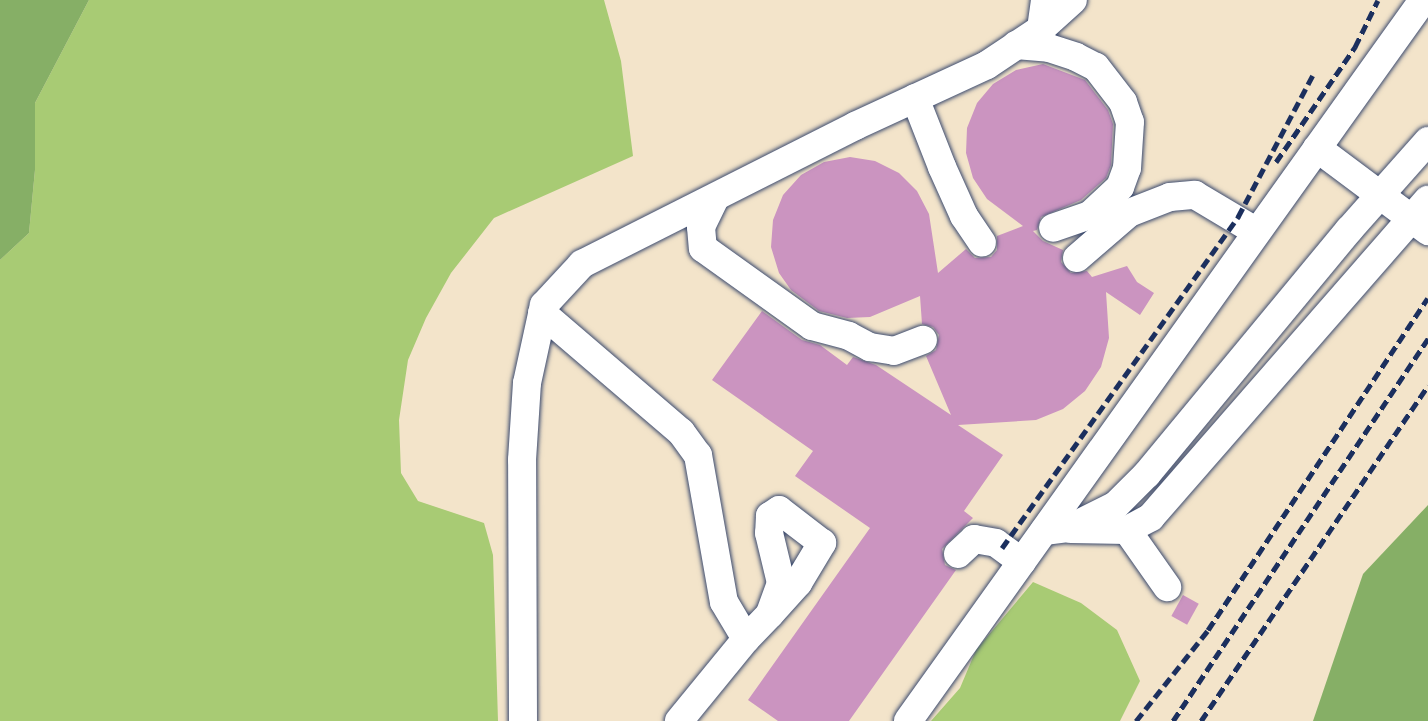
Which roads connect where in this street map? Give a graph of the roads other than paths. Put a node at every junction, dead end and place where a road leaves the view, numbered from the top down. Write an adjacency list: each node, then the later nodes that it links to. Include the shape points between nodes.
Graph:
1 (1045, 0): 4 (lane)
2 (1073, 0): 4 (lane)
3 (1423, 0): 8 (lane)
4 (1041, 29): 5 (lane)
5 (1016, 45): 6 (lane, via 987,65); 12 (lane, via 1049,48 1096,67 1123,102 1130,121 1127,168 1120,187 1090,215)
6 (915, 98): 10 (lane); 14 (lane, via 964,216)
7 (1428, 141): 9 (lane)
8 (1317, 148): 9 (lane); 13 (lane)
9 (1381, 195): 11 (lane); 18 (lane, via 1161,460 1116,505)
10 (715, 198): 16 (lane, via 582,264 544,305); 17 (lane, via 701,227 703,248 812,326 894,351)
11 (1423, 217): 19 (lane, via 1151,517)
12 (1054, 228)
13 (1257, 232): 15 (lane, via 1195,195 1170,197 1129,213); 18 (lane)
14 (982, 243)
15 (1077, 258)
16 (542, 313): 24 (lane, via 681,432 698,455 724,602); 25 (lane, via 527,383 522,460)
17 (923, 340)
18 (1055, 530): 19 (lane); 21 (lane)
19 (1128, 530): 22 (lane)
20 (958, 554): 21 (lane, via 974,539 996,543)
21 (1022, 562): 27 (lane)
22 (1167, 587)
23 (770, 614): 24 (lane)
24 (746, 639): 26 (lane)
25 (523, 721)
26 (679, 721)
27 (908, 721)

